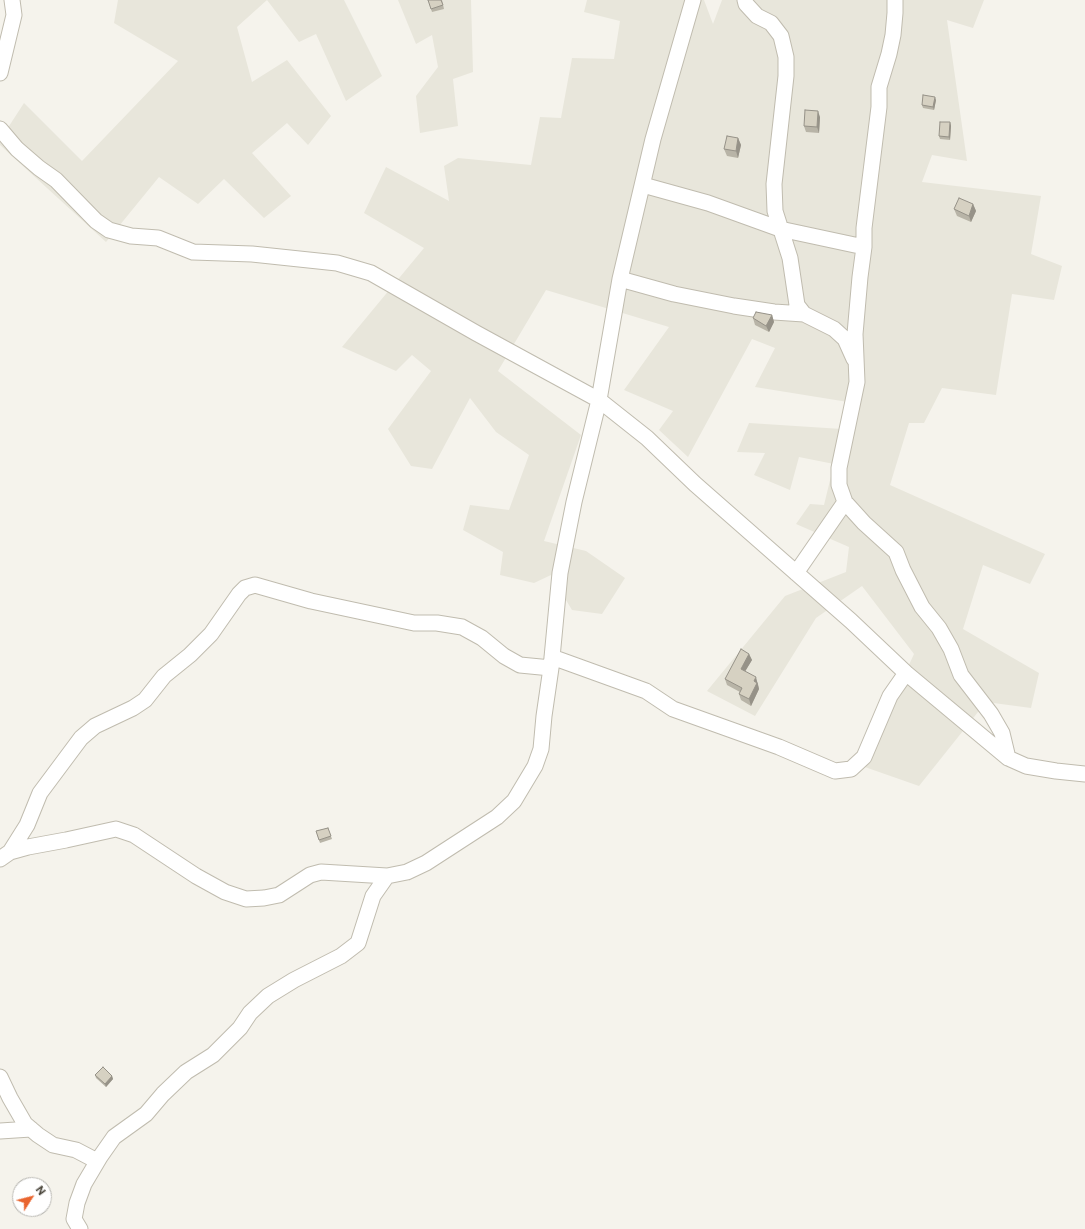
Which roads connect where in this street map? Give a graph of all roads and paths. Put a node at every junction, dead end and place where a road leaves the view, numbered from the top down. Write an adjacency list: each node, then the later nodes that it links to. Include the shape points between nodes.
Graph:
1 (12, 0): 5 (street, via 14,15)
2 (693, 0): 7 (street, via 653,139)
3 (745, 0): 8 (street, via 757,16 771,23 781,36 786,57 774,184 775,211)
4 (895, 0): 9 (street, via 893,35 879,87)
5 (0, 73)
6 (0, 129): 13 (street, via 17,149 56,180 96,221 109,230 131,236 158,238 193,252 315,260 337,263 371,273)
7 (643, 185): 8 (street, via 708,202); 10 (street)
8 (780, 229): 9 (street); 11 (street, via 790,258 797,305)
9 (864, 247): 12 (street, via 855,334)
10 (620, 279): 11 (street, via 674,294 726,304); 13 (street)
11 (804, 314): 12 (street, via 834,329 845,339)
12 (857, 366): 14 (street, via 857,382 839,468 839,485)
13 (600, 400): 15 (street); 16 (street, via 560,573)
14 (845, 502): 15 (street); 18 (street, via 896,552 922,607 951,648 961,675 1002,733)
15 (796, 573): 17 (street)
16 (552, 662): 17 (street, via 646,691 673,709 835,770 851,769 864,757 890,696); 20 (street, via 520,665 462,627 414,623 311,601 255,585 245,588 211,634 164,676 145,700 95,726 82,738 40,793 26,826); 21 (street, via 542,749 514,801 498,817 426,863 407,872)
17 (906, 673): 18 (street)
18 (1008, 758): 19 (street, via 1026,766)
19 (1085, 774)
20 (5, 856): 21 (street, via 28,847 116,829 134,835 225,892 246,899 279,895 310,875 321,872)
21 (387, 876): 25 (street, via 373,896 358,943 341,956 268,996 213,1055 186,1072 146,1114 114,1137)
22 (0, 1077): 23 (street, via 22,1119)
23 (31, 1129): 24 (street); 25 (street, via 53,1145 76,1150)
24 (0, 1131)
25 (97, 1161): 26 (street, via 77,1203 74,1219)
26 (80, 1229)

